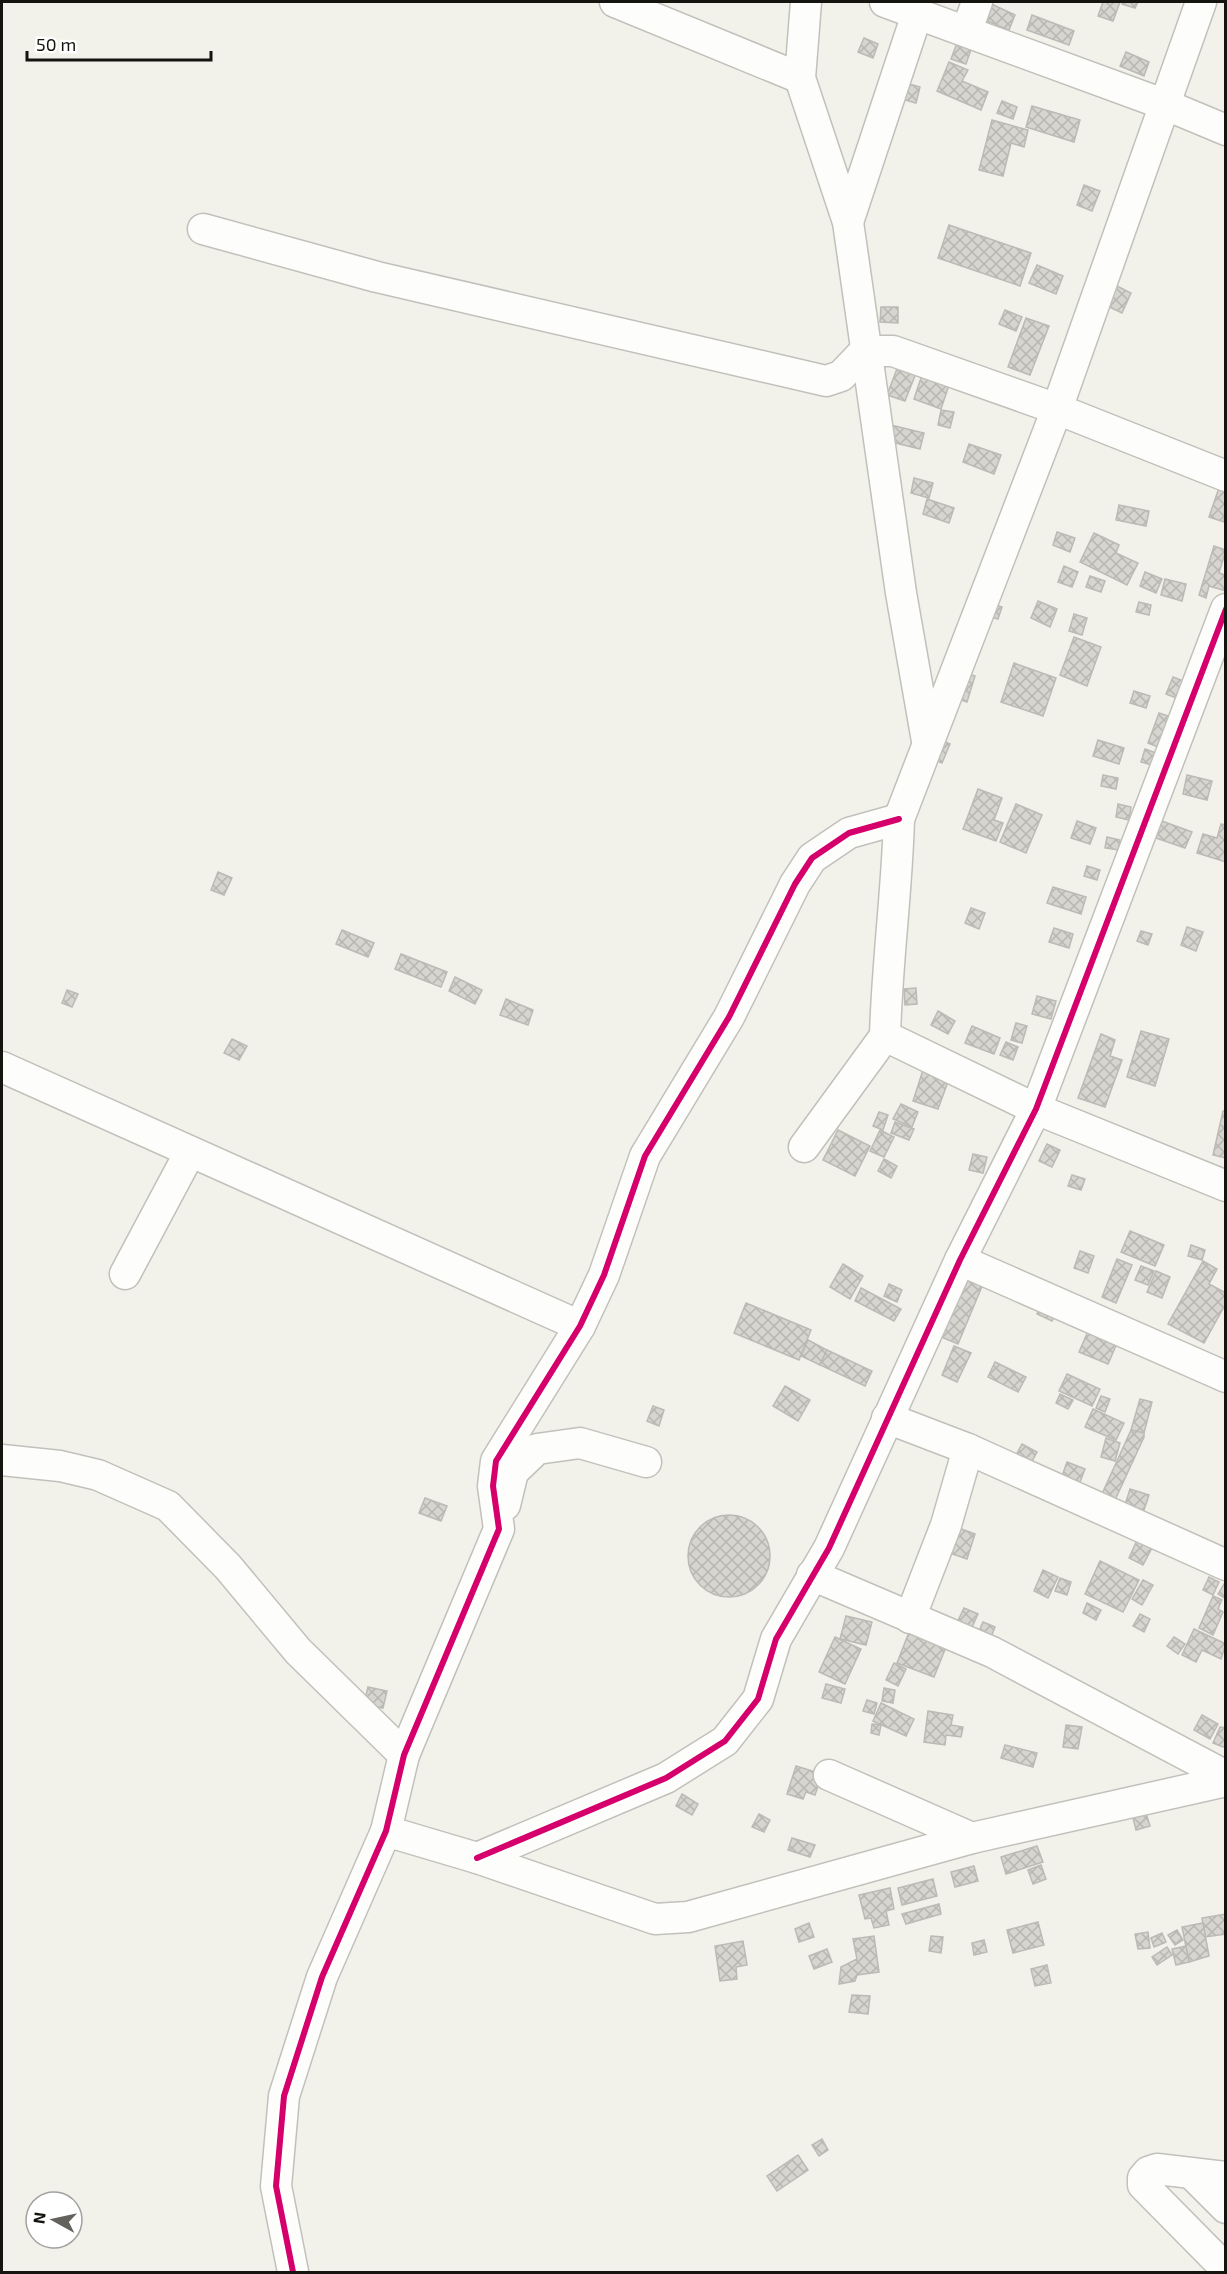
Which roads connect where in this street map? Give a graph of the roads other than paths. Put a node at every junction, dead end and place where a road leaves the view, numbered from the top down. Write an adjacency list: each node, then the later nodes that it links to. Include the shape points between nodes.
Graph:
1 (615, 2): 8 (street)
2 (806, 2): 8 (street)
3 (885, 2): 6 (street)
4 (977, 2): 7 (street)
5 (1201, 2): 9 (street)
6 (917, 14): 7 (street); 11 (street)
7 (967, 30): 9 (street)
8 (800, 78): 11 (street)
9 (1166, 105): 10 (street); 14 (street)
10 (1226, 130)
11 (848, 222): 13 (street)
12 (203, 229): 13 (street, via 377,277 825,381 841,375)
13 (865, 351): 14 (street, via 893,351); 17 (street)
14 (1058, 409): 15 (street); 17 (street)
15 (1226, 476)
16 (1226, 609): 21 (street)
17 (928, 744): 18 (street)
18 (899, 819): 19 (street); 27 (street, via 849,832 813,858 795,884 729,1017 645,1156 604,1275)
19 (885, 1036): 21 (street); 22 (street)
20 (2, 1067): 23 (street)
21 (1036, 1109): 24 (street); 25 (street)
22 (804, 1147)
23 (189, 1152): 26 (street); 27 (street)
24 (1226, 1186)
25 (960, 1260): 28 (street); 29 (street)
26 (125, 1274)
27 (580, 1326): 33 (street, via 496,1461 493,1486)
28 (1226, 1377)
29 (887, 1418): 30 (street); 35 (street, via 848,1507)
30 (968, 1449): 34 (street); 36 (street, via 946,1525)
31 (2, 1460): 37 (street, via 60,1466 98,1475 168,1506 228,1568 298,1651)
32 (646, 1462): 33 (street, via 580,1443 537,1449 513,1472)
33 (499, 1529): 37 (street)
34 (1226, 1565)
35 (812, 1575): 36 (street); 42 (street, via 776,1639 758,1700 725,1741 666,1778)
36 (910, 1618): 39 (street, via 992,1652)
37 (404, 1755): 40 (street)
38 (829, 1775): 41 (street)
39 (1226, 1778): 41 (street)
40 (386, 1831): 42 (street); 47 (street, via 322,1977 285,2096 276,2186)
41 (972, 1838): 42 (street, via 688,1917 655,1919)
42 (477, 1858)
43 (1193, 2175): 44 (street); 45 (street); 46 (street, via 1157,2169 1148,2172 1143,2185)
44 (1226, 2177)
45 (1226, 2208)
46 (1226, 2269)
47 (293, 2272)

